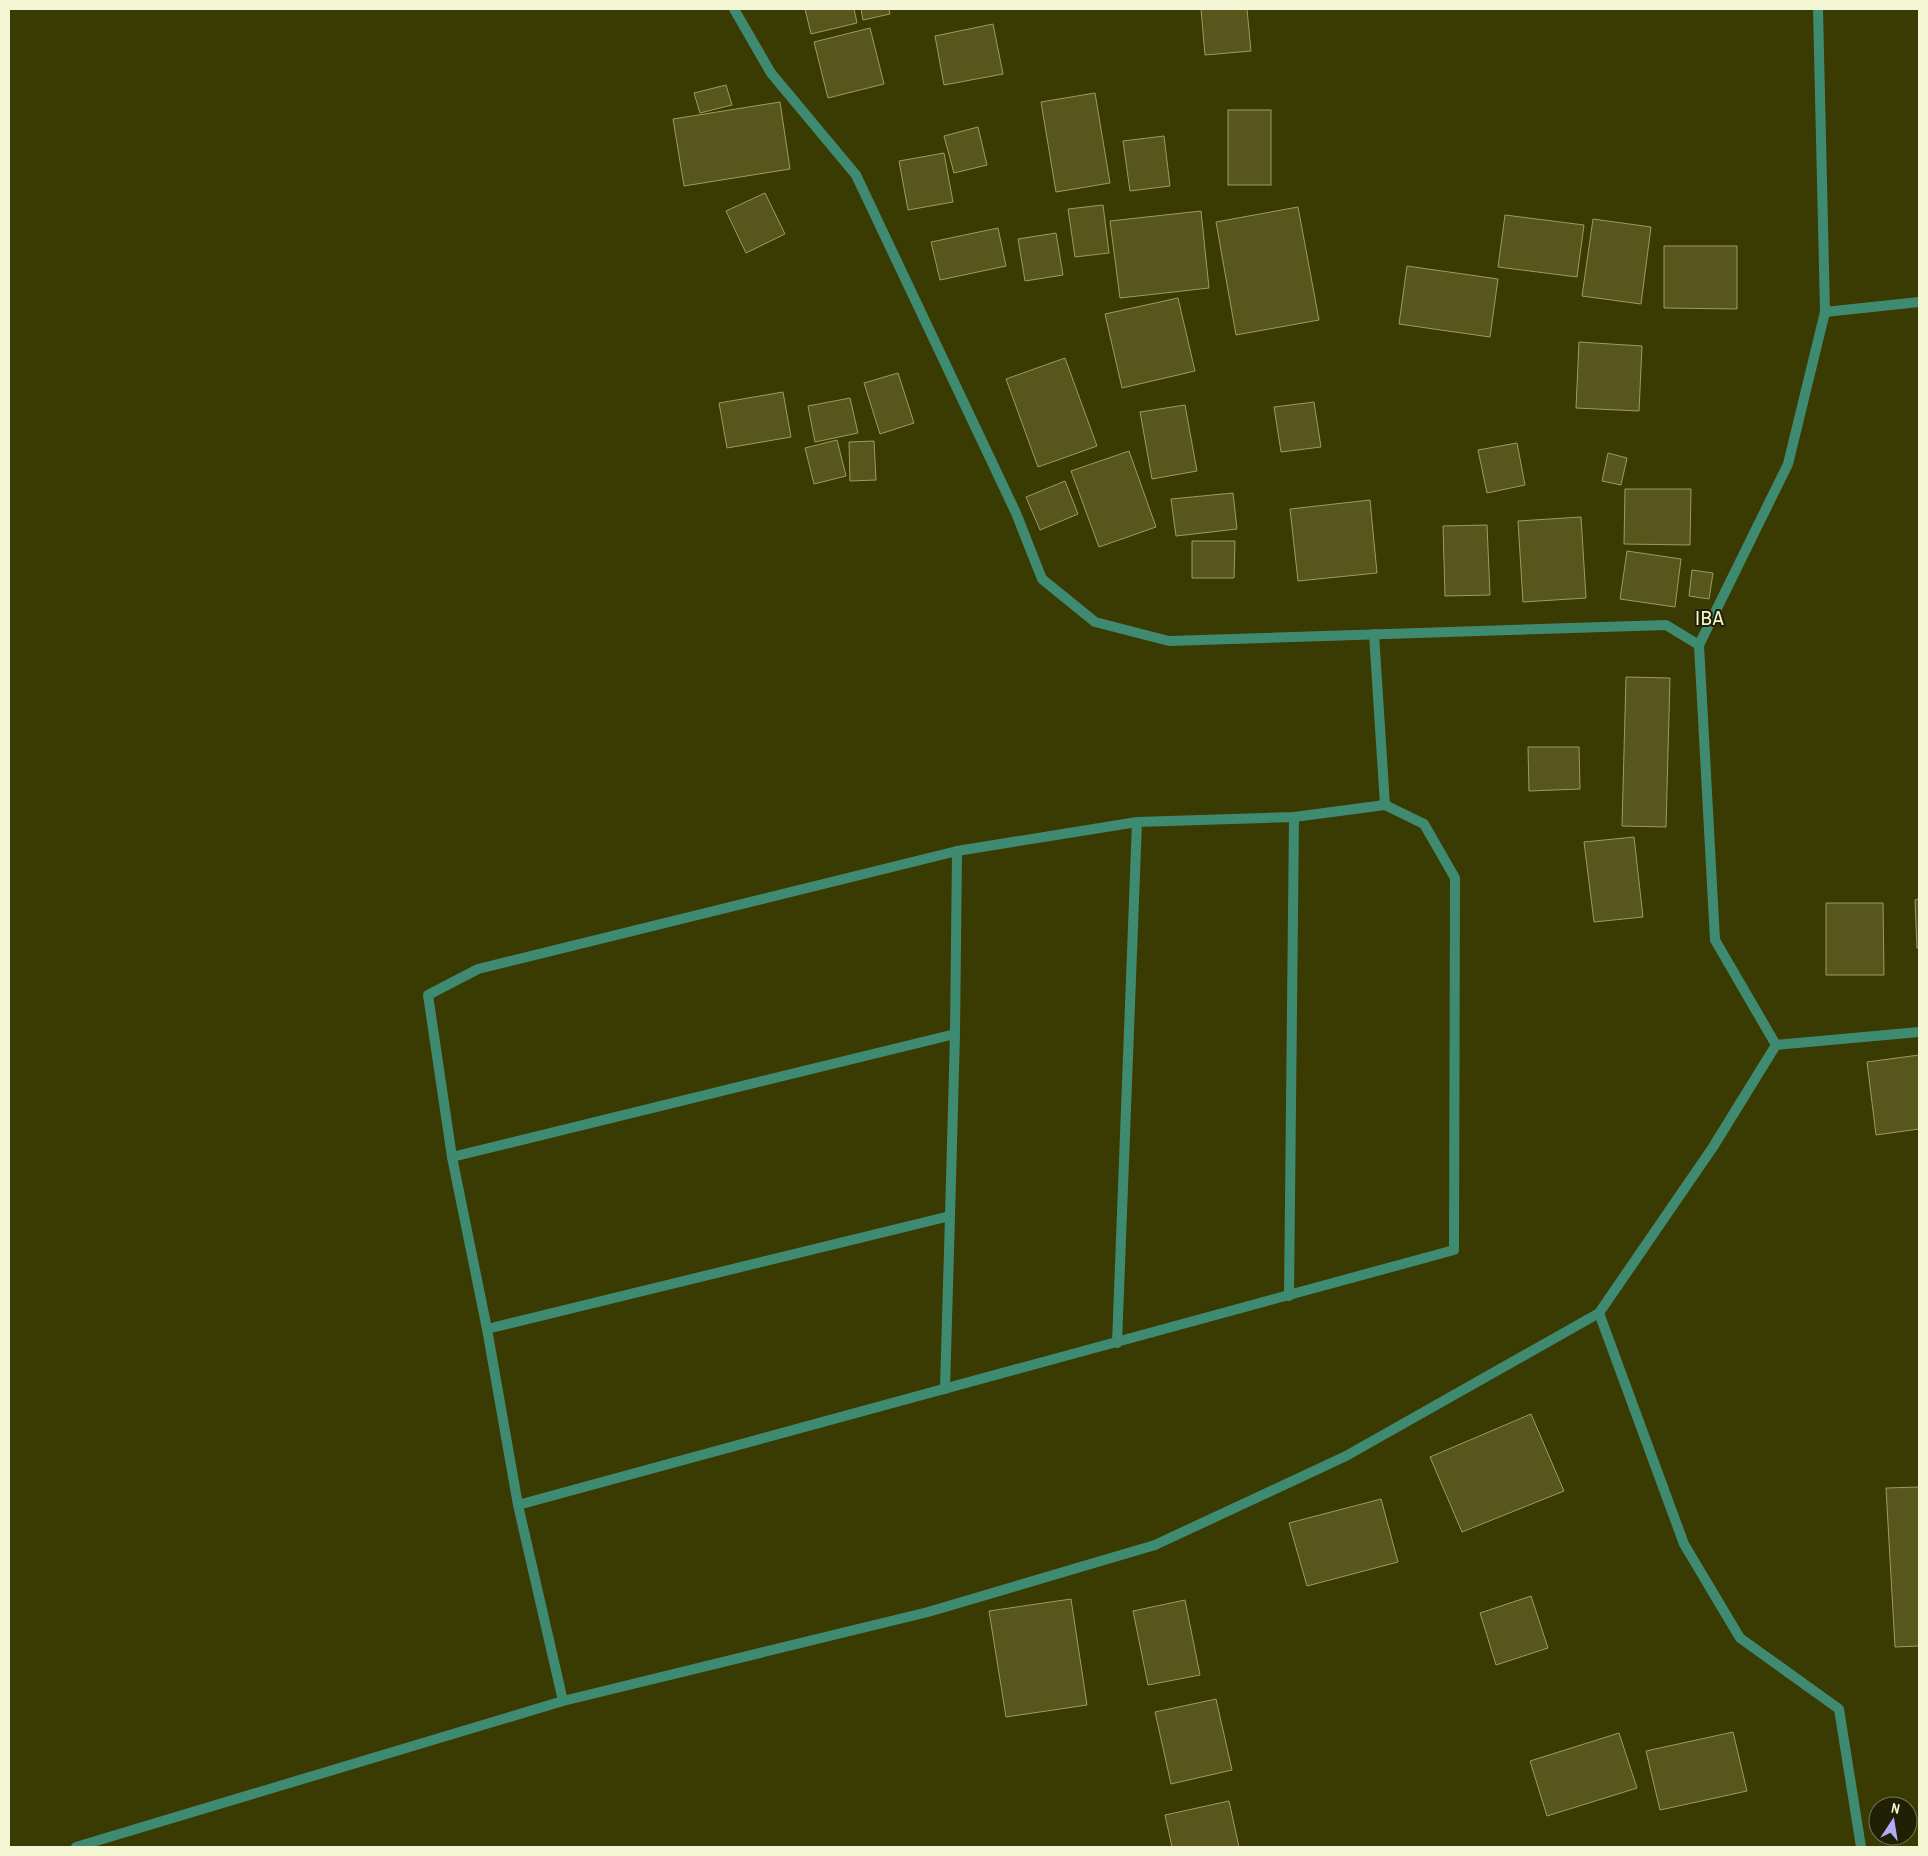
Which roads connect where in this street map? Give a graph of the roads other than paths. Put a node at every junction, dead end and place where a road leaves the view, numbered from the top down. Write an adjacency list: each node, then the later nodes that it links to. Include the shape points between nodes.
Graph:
1 (734, 9): 5 (street, via 770,73 856,175 1012,504 1042,579 1095,622 1169,641)
2 (1818, 9): 4 (street)
3 (1919, 302): 4 (street)
4 (1825, 312): 6 (street, via 1788,464)
5 (1374, 634): 6 (street, via 1666,625); 7 (street)
6 (1699, 645): 13 (street, via 1715,940)
7 (1385, 805): 8 (street); 16 (street, via 1424,824 1455,878 1454,1250)
8 (1294, 817): 9 (street); 16 (street)
9 (1137, 822): 10 (street); 19 (street)
10 (957, 851): 12 (street); 14 (street, via 478,969 428,995)
11 (1919, 1032): 13 (street)
12 (955, 1034): 14 (street); 15 (street)
13 (1776, 1045): 17 (street, via 1713,1147)
14 (452, 1158): 18 (street)
15 (950, 1216): 18 (street); 20 (street)
16 (1290, 1296): 19 (street)
17 (1599, 1313): 22 (street, via 1346,1456 1154,1545 928,1612); 24 (street, via 1684,1544 1740,1638 1839,1709)
18 (487, 1329): 21 (street)
19 (1117, 1343): 20 (street)
20 (946, 1390): 21 (street)
21 (518, 1505): 22 (street)
22 (563, 1701): 23 (street)
23 (76, 1847)
24 (1862, 1847)

